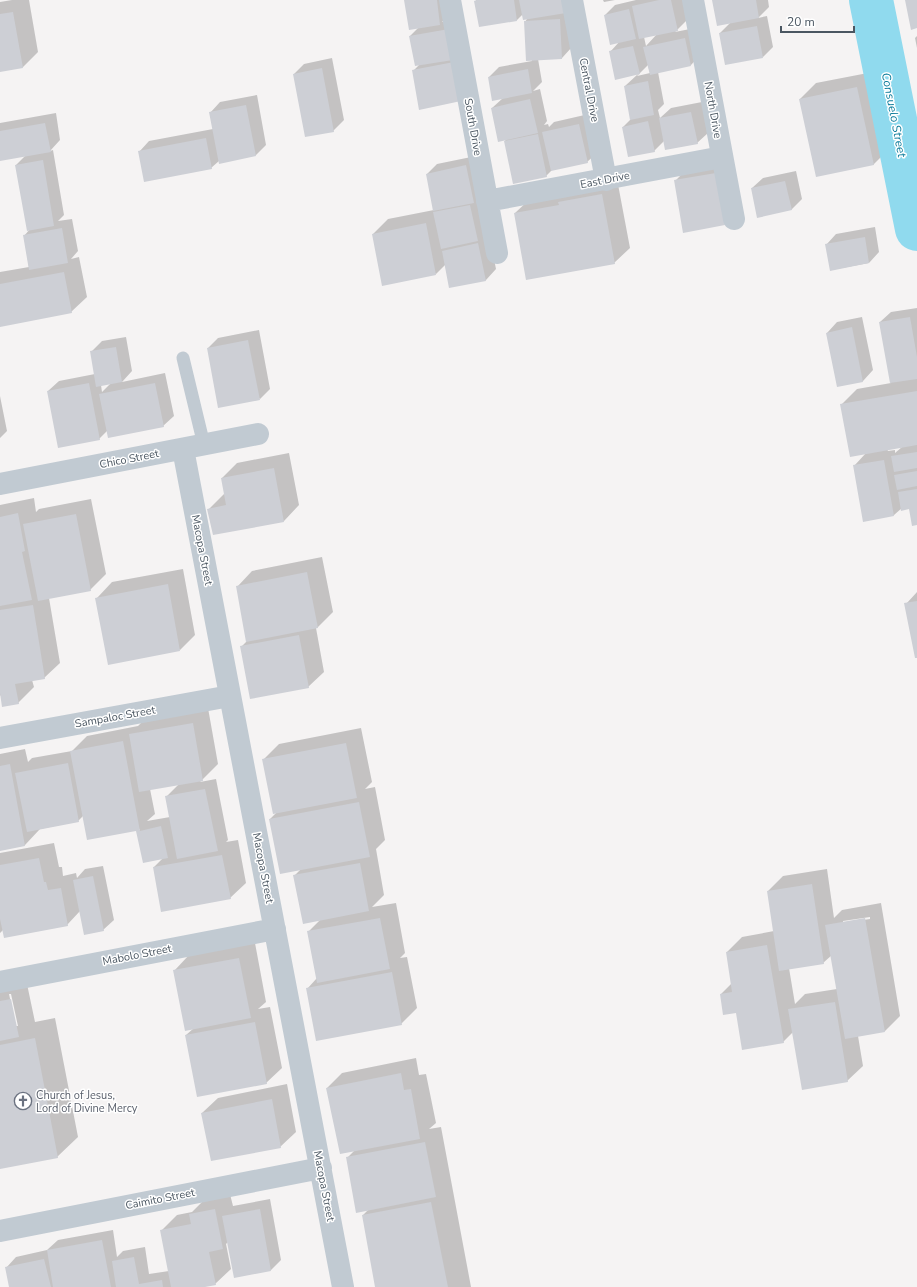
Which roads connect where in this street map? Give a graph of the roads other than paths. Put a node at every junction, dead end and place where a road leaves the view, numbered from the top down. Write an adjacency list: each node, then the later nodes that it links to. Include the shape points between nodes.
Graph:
1 (450, 0): 6 (street, South Drive)
2 (572, 0): 5 (street, Central Drive)
3 (693, 0): 4 (street, North Drive)
4 (722, 157): 5 (street, East Drive); 7 (street, North Drive)
5 (606, 180): 6 (street, East Drive)
6 (487, 201): 8 (street, South Drive)
7 (734, 219)
8 (497, 254)
9 (184, 358): 11 (lane)
10 (258, 434): 11 (street, Chico Street)
11 (204, 445): 12 (street, Chico Street)
12 (183, 449): 13 (street, Chico Street); 14 (street, Macopa Street)
13 (0, 484)
14 (230, 696): 15 (street, Sampaloc Street); 16 (street, Macopa Street)
15 (0, 738)
16 (275, 929): 17 (street, Mabolo Street); 18 (street, Macopa Street)
17 (0, 982)
18 (321, 1168): 19 (street, Caimito Street); 20 (street, Macopa Street)
19 (0, 1232)
20 (343, 1287)

